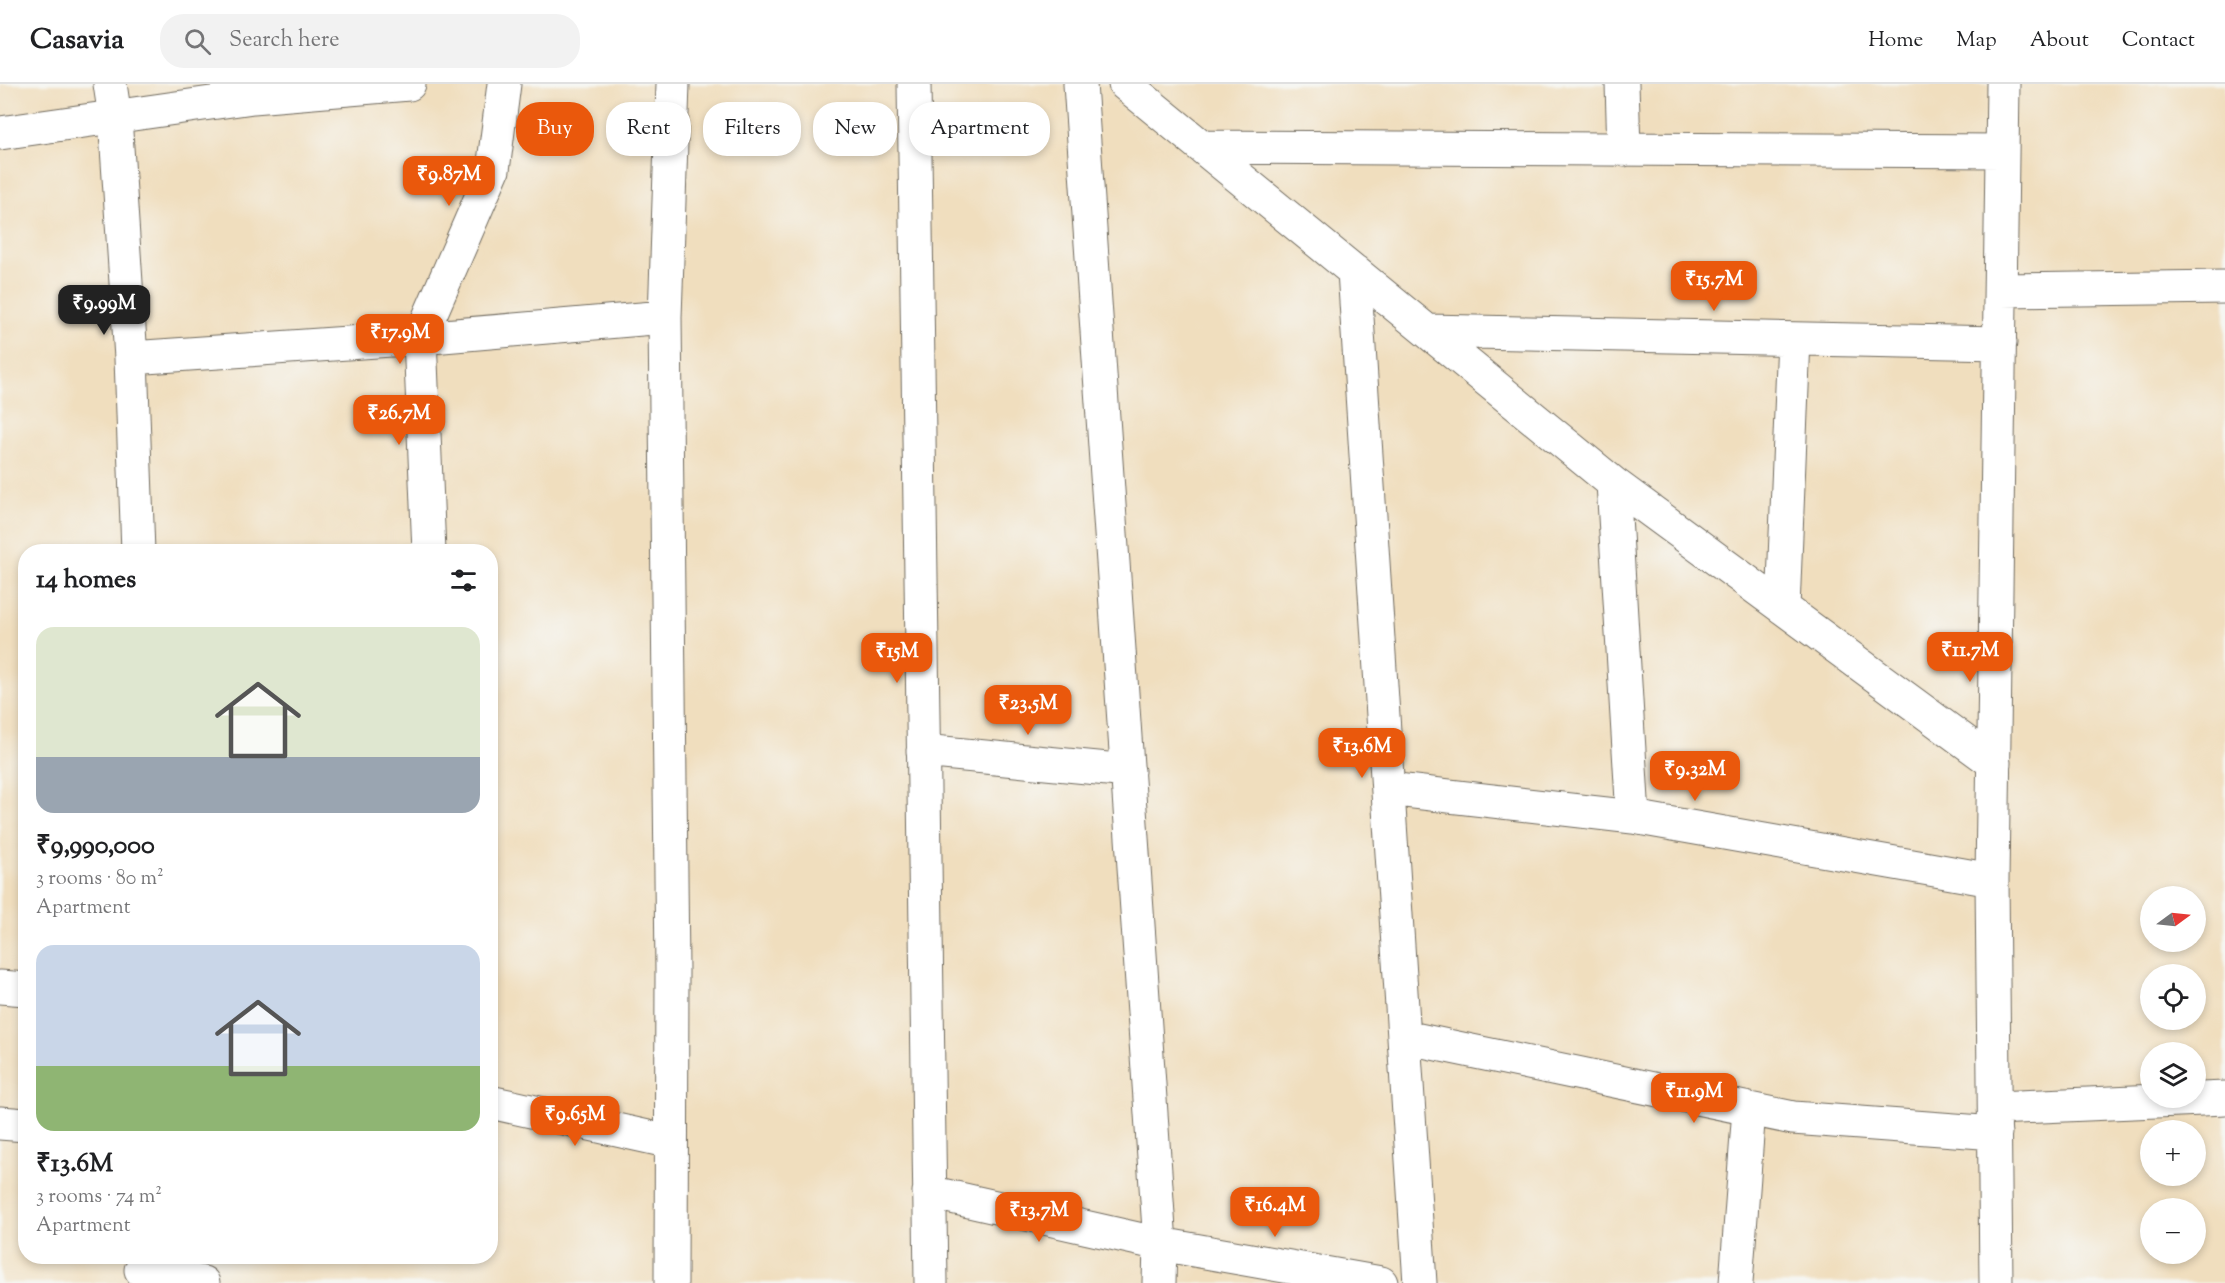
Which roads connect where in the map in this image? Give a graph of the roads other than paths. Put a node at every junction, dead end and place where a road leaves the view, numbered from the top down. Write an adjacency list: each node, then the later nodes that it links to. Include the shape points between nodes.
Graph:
1 (110, 84): 11 (street)
2 (409, 84): 10 (street)
3 (504, 84): 21 (street, via 493,170)
4 (673, 84): 19 (street)
5 (914, 84): 29 (street)
6 (1080, 84): 31 (street)
7 (1125, 84): 13 (street)
8 (1622, 84): 14 (street)
9 (2003, 84): 15 (street)
10 (355, 86): 11 (street)
11 (116, 117): 12 (street); 24 (street)
12 (0, 133)
13 (1202, 147): 14 (street); 16 (street)
14 (1624, 150): 15 (street)
15 (2002, 151): 18 (street)
16 (1354, 271): 20 (street); 32 (street)
17 (2225, 287): 18 (street)
18 (2001, 290): 23 (street)
19 (665, 317): 21 (street); 44 (street)
20 (1428, 331): 22 (street); 25 (street)
21 (420, 338): 24 (street); 27 (street)
22 (1794, 339): 23 (street); 28 (street)
23 (2000, 343): 30 (street)
24 (131, 358): 26 (street)
25 (1614, 483): 28 (street); 33 (street)
26 (138, 544)
27 (429, 544)
28 (1783, 608): 30 (street)
29 (923, 751): 31 (street); 45 (street)
30 (1994, 763): 34 (street)
31 (1128, 771): 46 (street)
32 (1388, 789): 33 (street); 37 (street)
33 (1633, 818): 34 (street)
34 (1992, 880): 41 (street)
35 (0, 987): 36 (street)
36 (18, 988)
37 (1404, 1037): 40 (street); 53 (street)
38 (2225, 1098): 41 (street)
39 (498, 1104): 44 (street)
40 (1749, 1109): 41 (street, via 1792,1118); 54 (street)
41 (1995, 1120): 55 (street)
42 (0, 1123): 43 (street)
43 (18, 1124)
44 (671, 1142): 49 (street)
45 (929, 1192): 46 (street); 50 (street)
46 (1160, 1244): 51 (street); 52 (street)
47 (141, 1270): 48 (street)
48 (203, 1283)
49 (671, 1283)
50 (931, 1283)
51 (1159, 1283)
52 (1381, 1283)
53 (1420, 1283)
54 (1736, 1283)
55 (1996, 1283)

